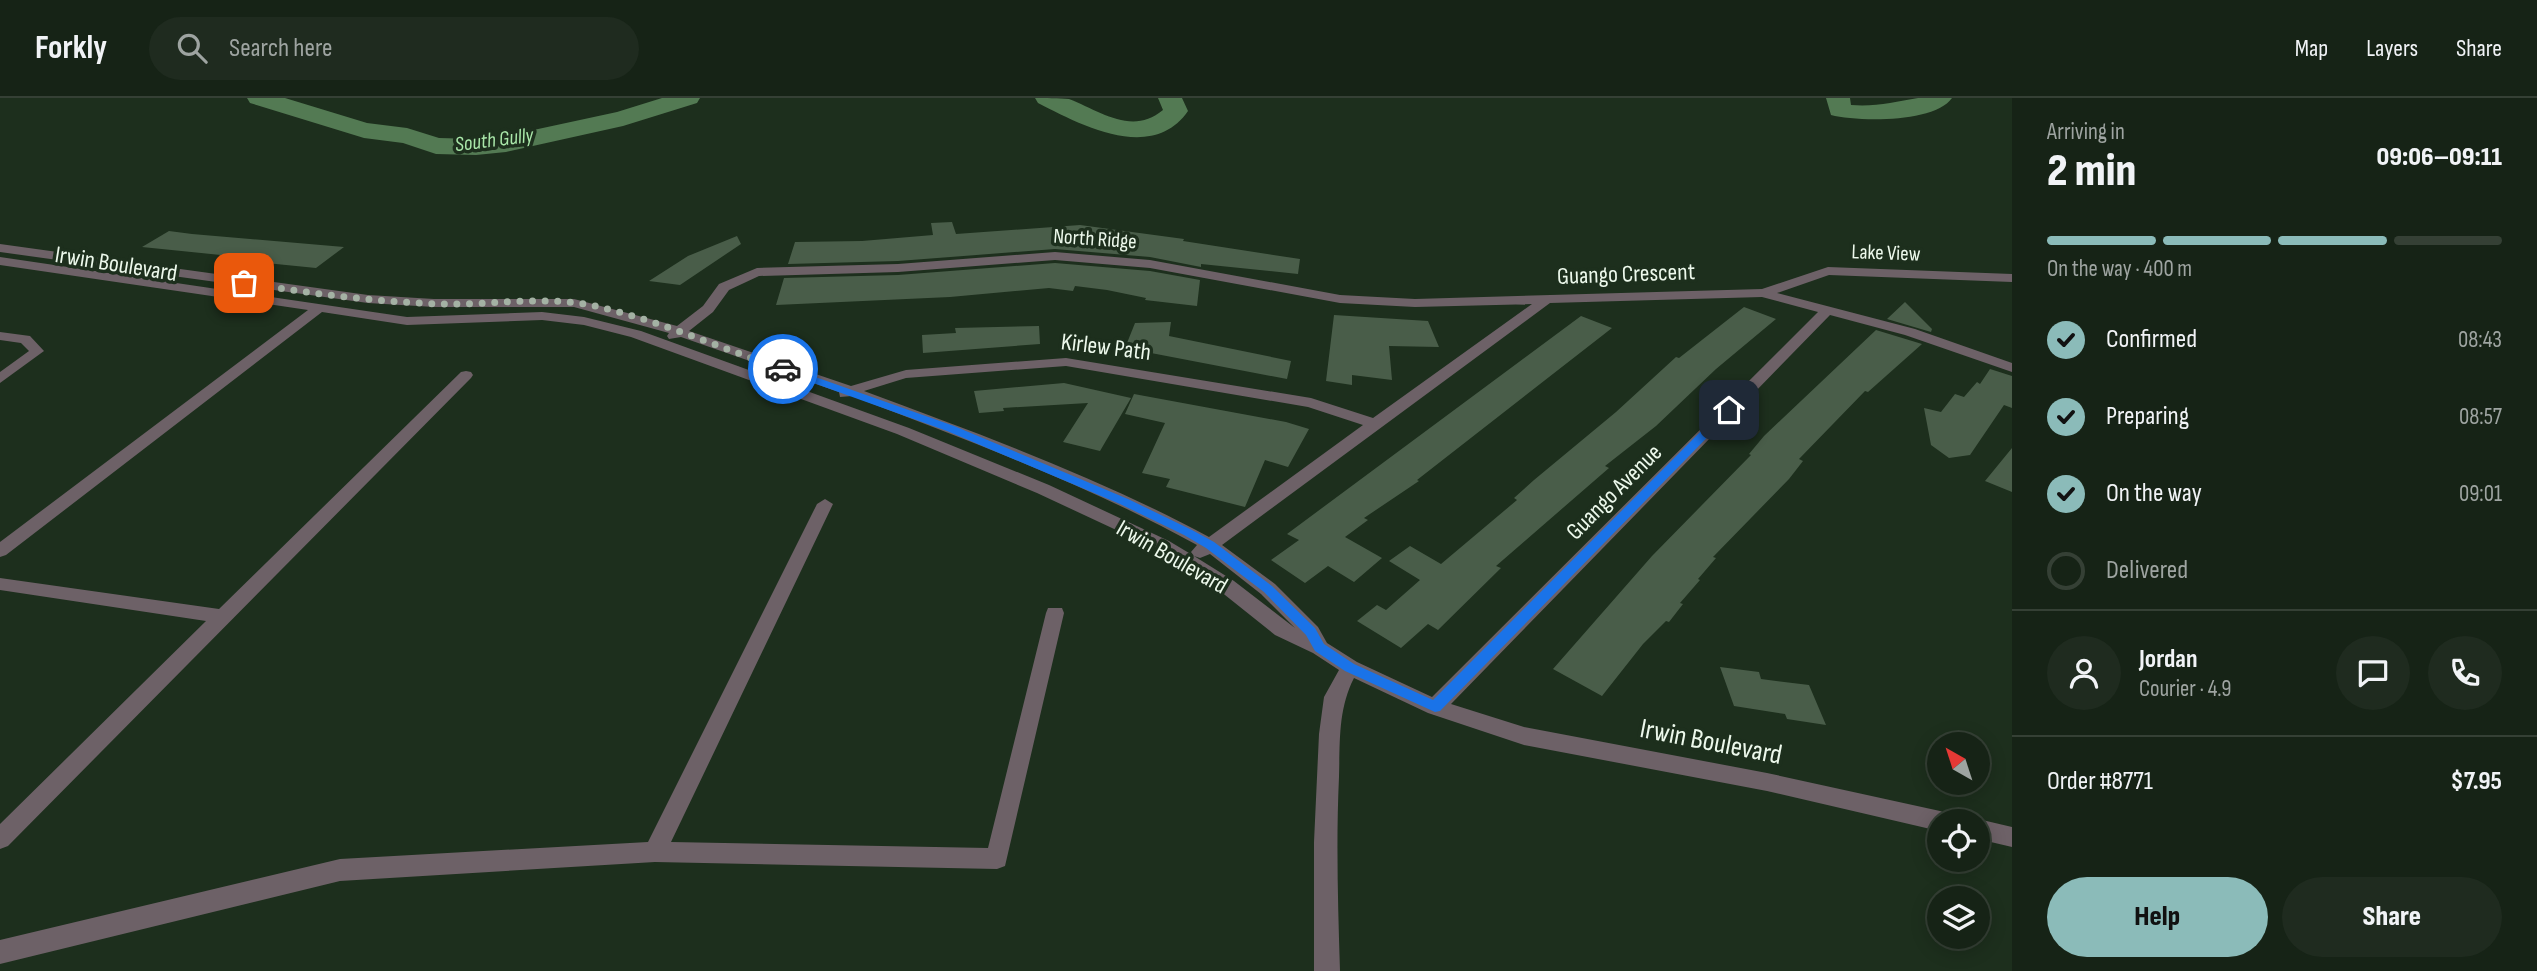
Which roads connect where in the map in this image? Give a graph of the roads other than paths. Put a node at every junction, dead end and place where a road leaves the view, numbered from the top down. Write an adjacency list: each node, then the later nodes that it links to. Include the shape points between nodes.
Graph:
1 (0, 248): 3 (street, Irwin Boulevard)
2 (0, 261): 5 (street, Irwin Boulevard)
3 (162, 271): 5 (street); 8 (street, Irwin Boulevard)
4 (2012, 278): 6 (street, Lake View, via 1828,271)
5 (141, 284): 10 (street, Irwin Boulevard)
6 (1762, 293): 7 (street, Guango Crescent); 11 (street, Guango Crescent)
7 (1548, 298): 14 (street, North Ridge, via 1368,301 1150,264 1055,256 898,268 757,272 724,287 708,309); 22 (street, Guango Crescent)
8 (368, 299): 9 (street, Irwin Boulevard); 12 (street)
9 (495, 304): 13 (street); 14 (street, Irwin Boulevard, via 591,305)
10 (318, 309): 12 (street, Irwin Boulevard); 25 (street)
11 (1827, 310): 17 (street, Guango Crescent, via 1910,332); 32 (street, Guango Avenue)
12 (352, 313): 13 (street, Irwin Boulevard, via 407,321)
13 (486, 318): 16 (street, Irwin Boulevard, via 542,316 584,321)
14 (680, 332): 16 (street, North Ridge); 20 (street, Irwin Boulevard)
15 (0, 336): 19 (street, via 25,340 37,351)
16 (663, 344): 21 (street, Irwin Boulevard)
17 (2012, 368)
18 (467, 374): 29 (street)
19 (0, 379)
20 (849, 390): 21 (street, Kirlew Path); 22 (street, Kirlew Path, via 906,374 1077,363 1311,403); 24 (street, Irwin Boulevard, via 1124,502)
21 (832, 405): 26 (street, Irwin Boulevard, via 1043,489)
22 (1377, 425): 24 (street, Guango Crescent)
23 (825, 504): 37 (street)
24 (1210, 545): 26 (street, Guango Crescent); 30 (street, Irwin Boulevard, via 1268,589 1311,632)
25 (0, 551)
26 (1188, 560): 30 (street, Irwin Boulevard, via 1282,630)
27 (0, 584): 29 (street)
28 (1055, 613): 37 (street, via 997,859)
29 (223, 617): 36 (street)
30 (1320, 648): 31 (street, Irwin Boulevard)
31 (1350, 667): 32 (street, Irwin Boulevard); 39 (street, via 1334,697 1330,734 1325,842)
32 (1435, 707): 33 (street, Irwin Boulevard, via 1524,736)
33 (1927, 818)
34 (1990, 832): 35 (street)
35 (2012, 837)
36 (0, 839)
37 (655, 852): 38 (street, via 340,870)
38 (0, 953)
39 (1327, 971)

